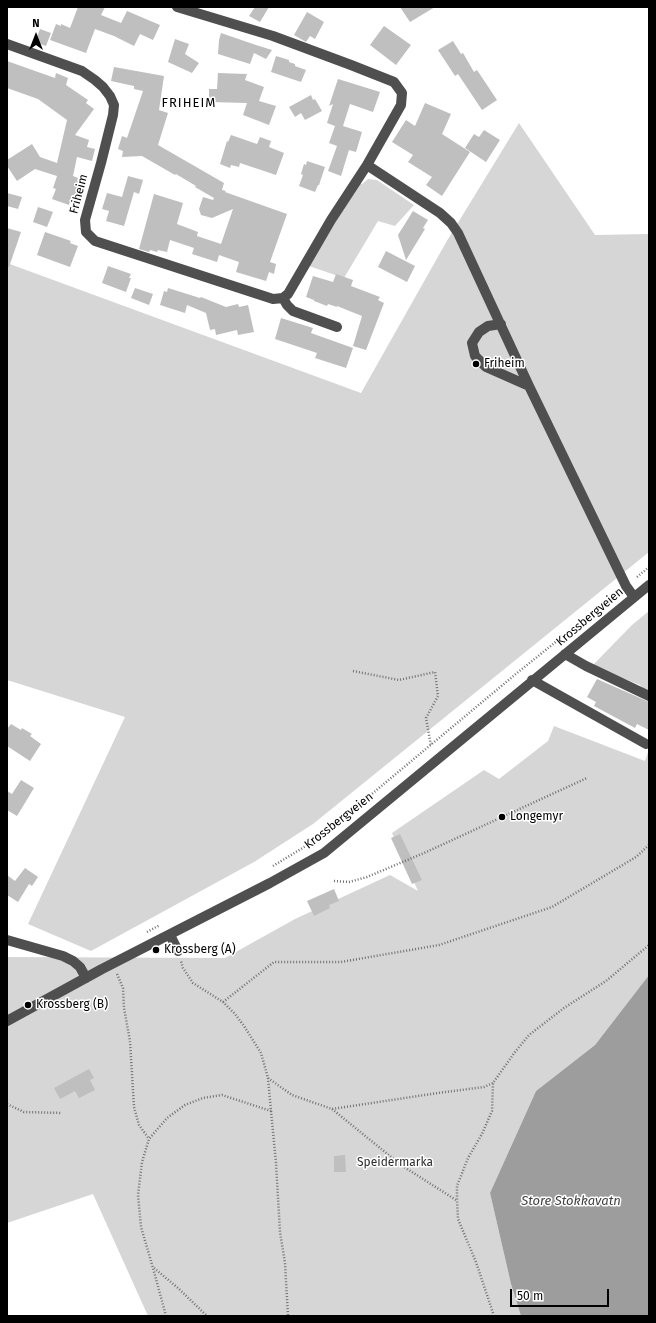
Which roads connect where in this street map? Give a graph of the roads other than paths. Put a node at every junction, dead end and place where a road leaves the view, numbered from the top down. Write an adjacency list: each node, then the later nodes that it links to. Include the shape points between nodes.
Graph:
1 (177, 7): 3 (street, via 273,36 394,82 402,93 401,105)
2 (7, 44): 4 (street, Friheim, via 82,71 103,87 110,96 114,105 113,115 85,220 86,232 95,241 273,299)
3 (367, 165): 4 (street, via 288,294); 5 (street, via 433,208 451,223 464,243)
4 (283, 298): 6 (street, via 287,305 302,315)
5 (502, 324): 7 (street); 7 (street, via 488,326 479,332 472,343 474,356 486,367)
6 (337, 327)
7 (529, 386): 9 (street, via 626,586)
8 (649, 585): 9 (street, Krossbergveien)
9 (634, 597): 10 (street, Krossbergveien)
10 (565, 654): 11 (street, Krossbergveien); 12 (street)
11 (532, 680): 13 (street); 14 (street, Krossbergveien, via 324,853)
12 (649, 696)
13 (646, 744)
14 (170, 934): 16 (street); 17 (street, Krossbergveien)
15 (7, 940): 17 (street, via 73,961)
16 (178, 951)
17 (86, 978): 18 (street, Krossbergveien)
18 (7, 1021)

